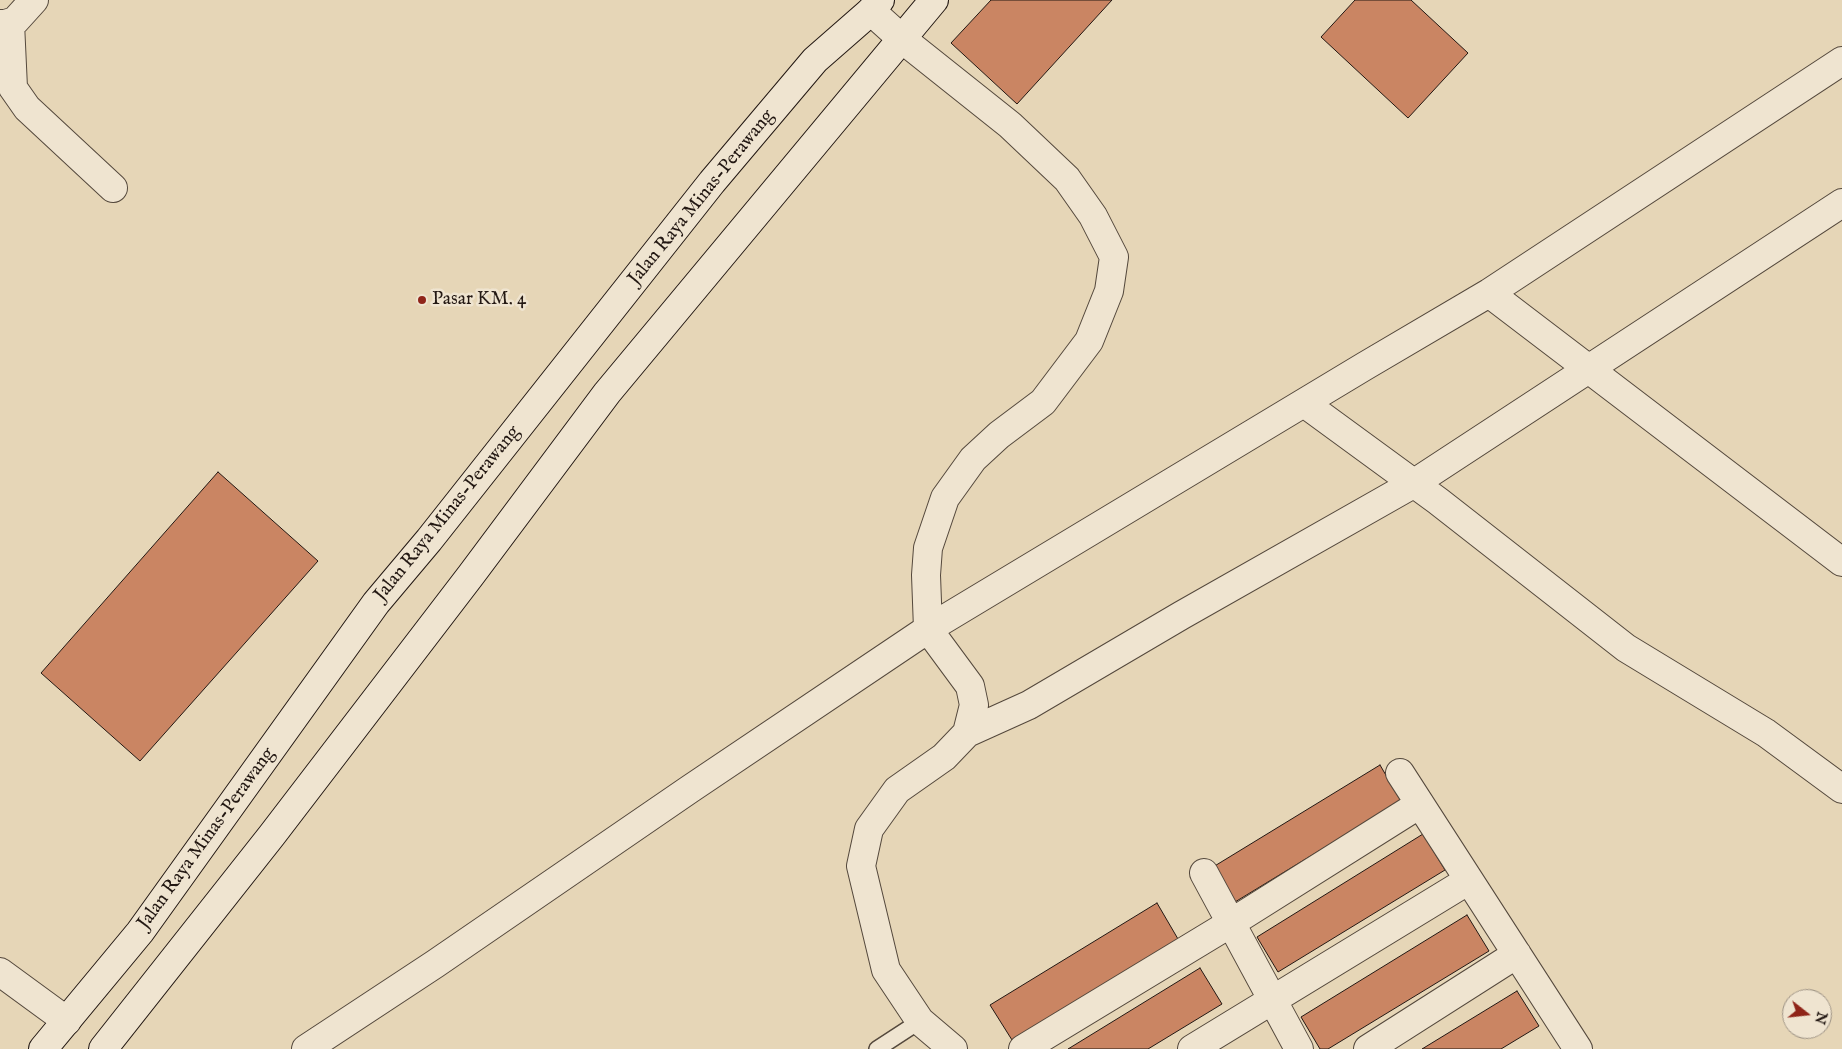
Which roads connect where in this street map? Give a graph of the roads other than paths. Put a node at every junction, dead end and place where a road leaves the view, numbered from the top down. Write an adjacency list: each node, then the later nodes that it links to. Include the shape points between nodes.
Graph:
1 (34, 0): 4 (street, via 19,17)
2 (934, 0): 5 (street)
3 (875, 6): 5 (street); 25 (street, Jalan Raya Minas-Perawang, via 815,60 712,182 376,603 166,898)
4 (5, 23): 7 (street, via 13,88 26,108)
5 (902, 39): 14 (street, via 1010,125 1067,179 1093,216 1114,257 1109,291 1089,340 1043,402 973,459 946,498 928,548); 28 (street, via 607,393 284,820)
6 (1842, 60): 9 (street)
7 (113, 188)
8 (1842, 202): 10 (street)
9 (1489, 293): 10 (street); 11 (street)
10 (1587, 368): 12 (street); 13 (street)
11 (1304, 403): 12 (street); 14 (street)
12 (1413, 484): 15 (street, via 1182,614 1029,705); 17 (street, via 1626,648 1766,734)
13 (1842, 562)
14 (928, 629): 15 (street, via 970,686 974,705); 29 (street)
15 (967, 733): 26 (street, via 944,757 897,790 869,829 861,866 886,970)
16 (1400, 773): 18 (street)
17 (1842, 789)
18 (1420, 804): 20 (street); 21 (street)
19 (1204, 873): 21 (street)
20 (1469, 880): 22 (street); 24 (street)
21 (1231, 923): 24 (street); 32 (street)
22 (1517, 954): 35 (street); 36 (street)
23 (0, 972): 25 (street)
24 (1273, 1001): 33 (street); 34 (street)
25 (67, 1021): 27 (street, Jalan Raya Minas-Perawang)
26 (920, 1021): 30 (lane); 31 (street)
27 (43, 1049)
28 (104, 1049)
29 (306, 1049)
30 (877, 1049)
31 (954, 1049)
32 (1023, 1049)
33 (1192, 1049)
34 (1299, 1049)
35 (1368, 1049)
36 (1578, 1049)

